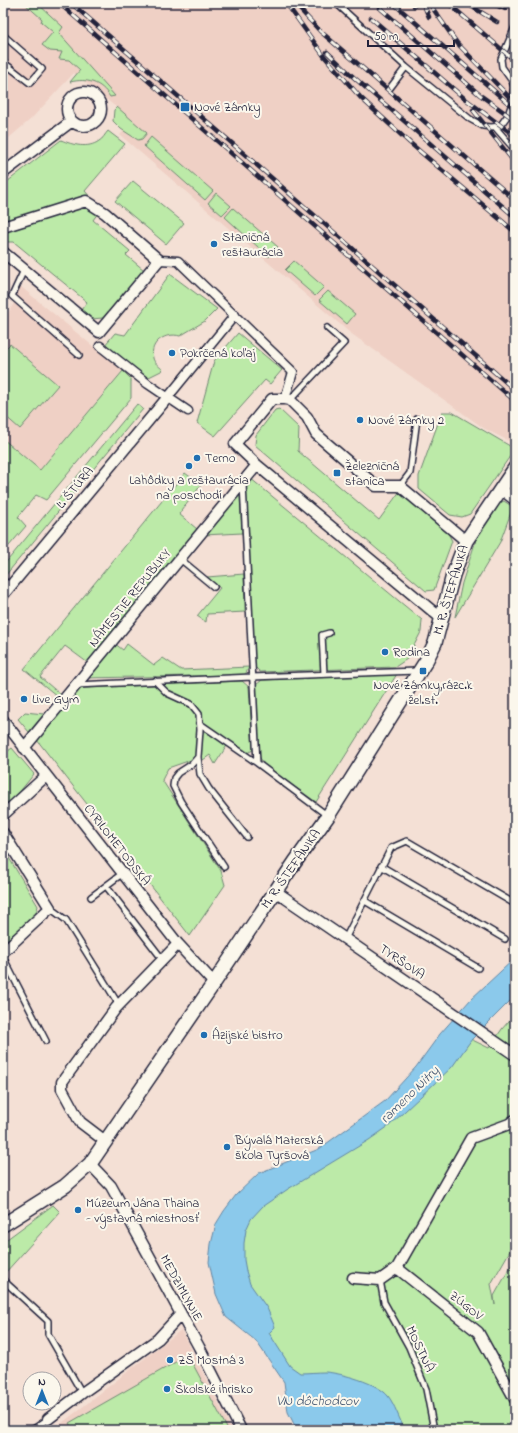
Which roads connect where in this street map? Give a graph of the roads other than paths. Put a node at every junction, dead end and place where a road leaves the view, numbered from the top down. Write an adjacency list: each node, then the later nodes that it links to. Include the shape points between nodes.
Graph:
1 (336, 3): 5 (lane)
2 (515, 27): 8 (lane, via 501,59 502,67 514,87 511,106 500,126)
3 (3, 35): 4 (lane, via 42,69 30,83)
4 (3, 62)
5 (406, 68): 6 (lane); 8 (lane, via 470,119 483,126)
6 (390, 88)
7 (72, 121): 10 (street)
8 (495, 127): 9 (lane)
9 (515, 150)
10 (3, 173)
11 (3, 227): 13 (street, via 86,200)
12 (3, 252): 14 (street)
13 (160, 260): 14 (street, via 99,332); 15 (street, via 178,261)
14 (24, 270): 18 (lane, via 12,296)
15 (235, 315): 19 (street); 20 (street, via 293,372)
16 (327, 328): 20 (lane, via 344,343)
17 (100, 346): 19 (street)
18 (79, 355)
19 (168, 397): 21 (street); 31 (street, Ľ. ŠTÚRA)
20 (287, 400): 23 (street, via 272,399 235,444); 26 (street, via 307,416 316,434 376,486)
21 (188, 411)
22 (417, 419): 26 (lane, via 410,473)
23 (257, 465): 25 (street, NÁMESTIE REPUBLIKY); 34 (street)
24 (515, 468): 27 (street, M. R. ŠTEFÁNIKA)
25 (242, 481): 30 (street, NÁMESTIE REPUBLIKY); 38 (lane)
26 (400, 486): 29 (street)
27 (501, 489): 28 (street); 29 (street, M. R. ŠTEFÁNIKA)
28 (515, 500)
29 (466, 541): 34 (street, M. R. ŠTEFÁNIKA, via 453,575)
30 (179, 558): 32 (lane); 40 (street, NÁMESTIE REPUBLIKY)
31 (7, 583): 33 (street, Ľ. ŠTÚRA)
32 (214, 587)
33 (3, 595)
34 (442, 619): 36 (street, M. R. ŠTEFÁNIKA, via 435,643)
35 (328, 633): 37 (lane, via 322,635)
36 (420, 670): 37 (lane); 48 (street, M. R. ŠTEFÁNIKA)
37 (324, 674): 38 (lane)
38 (252, 676): 39 (lane); 45 (lane)
39 (155, 681): 40 (lane); 42 (lane, via 167,693 191,704 199,714)
40 (75, 686): 43 (street, NÁMESTIE REPUBLIKY)
41 (3, 720): 43 (street, CYRILOMETODSKÁ)
42 (199, 723): 44 (lane); 45 (lane)
43 (24, 748): 46 (street, CYRILOMETODSKÁ)
44 (198, 757): 50 (lane, via 200,774 209,789); 52 (lane, via 178,773 172,786)
45 (257, 763): 48 (lane)
46 (46, 776): 47 (street); 53 (street, CYRILOMETODSKÁ)
47 (3, 815)
48 (328, 816): 55 (street, M. R. ŠTEFÁNIKA)
49 (3, 833): 59 (street)
50 (247, 837)
51 (381, 866): 57 (lane); 58 (lane, via 391,848 407,841); 61 (lane)
52 (224, 867)
53 (122, 873): 54 (lane); 62 (street, CYRILOMETODSKÁ)
54 (106, 886): 56 (lane); 65 (lane)
55 (275, 891): 60 (street, TYRŠOVA); 67 (street, M. R. ŠTEFÁNIKA)
56 (91, 897)
57 (365, 901): 60 (lane); 66 (lane)
58 (515, 904)
59 (50, 908): 63 (street); 68 (lane, via 66,920)
60 (345, 939): 70 (street, TYRŠOVA)
61 (505, 939)
62 (178, 944): 65 (street); 67 (street, CYRILOMETODSKÁ)
63 (3, 952)
64 (3, 957): 69 (lane)
65 (163, 960): 68 (street)
66 (478, 968)
67 (214, 983): 72 (street, M. R. ŠTEFÁNIKA)
68 (119, 1005): 72 (street, via 62,1082 62,1089 80,1122)
69 (46, 1041)
70 (515, 1055)
71 (515, 1120): 75 (street, via 471,1138)
72 (105, 1141): 73 (street, M. R. ŠTEFÁNIKA)
73 (90, 1164): 74 (street, M. R. ŠTEFÁNIKA, via 65,1186); 79 (street, MEDZIMLYNIE, via 111,1186)
74 (3, 1225)
75 (397, 1268): 78 (street); 81 (street, ZÚGOV, via 478,1332)
76 (353, 1278): 78 (street)
77 (3, 1280): 80 (lane, via 48,1321 48,1334)
78 (380, 1280): 85 (lane, MOSTNÁ, via 384,1302 409,1346 426,1389)
79 (181, 1314): 80 (street, via 158,1339); 84 (street, MEDZIMLYNIE)
80 (82, 1393): 82 (street)
81 (515, 1399)
82 (48, 1419): 83 (lane)
83 (32, 1430)
84 (241, 1430)
85 (434, 1430)

